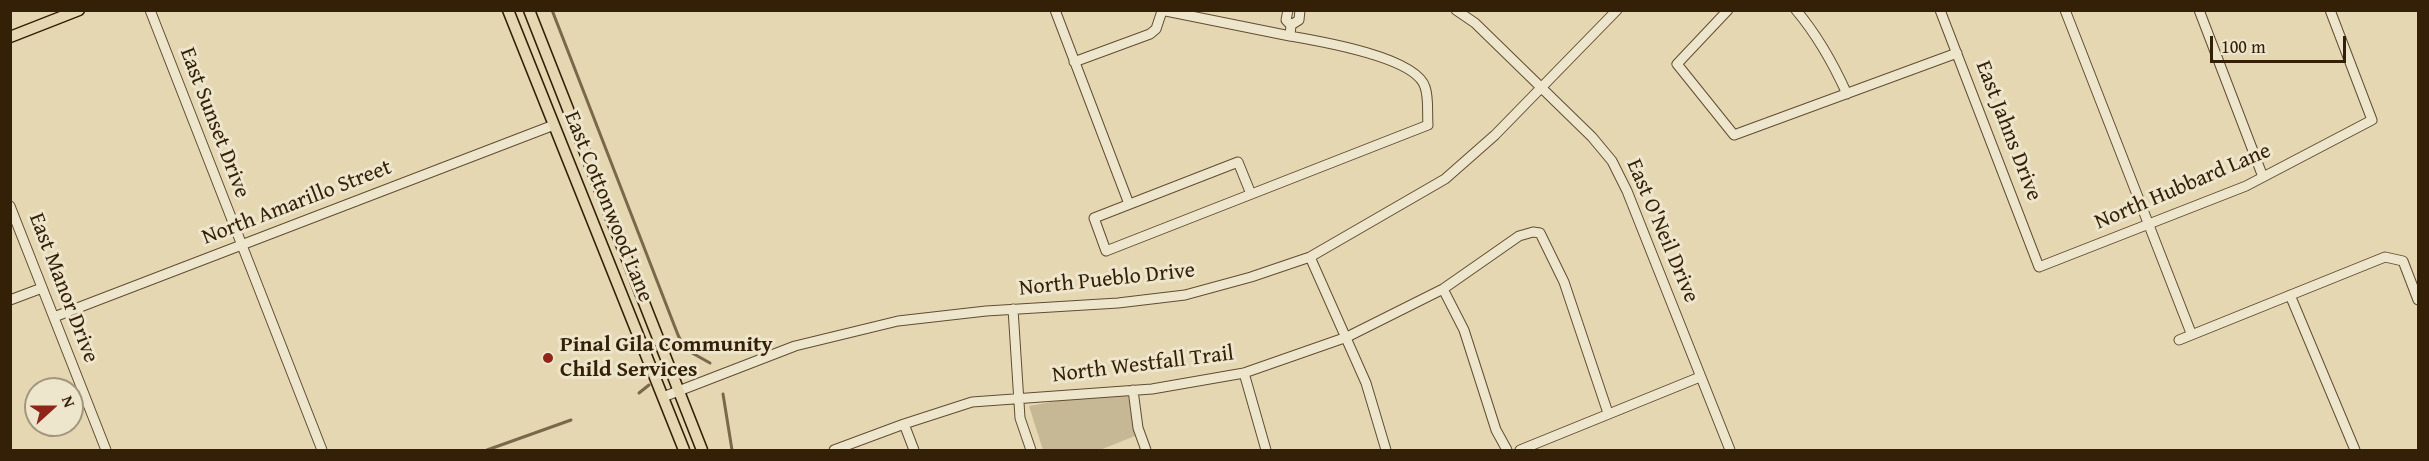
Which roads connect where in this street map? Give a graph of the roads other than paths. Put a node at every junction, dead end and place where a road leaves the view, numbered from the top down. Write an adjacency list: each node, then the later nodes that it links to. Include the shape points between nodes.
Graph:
1 (79, 10): 19 (main road)
2 (150, 10): 32 (street, East Sunset Drive)
3 (508, 10): 22 (main road, East Cottonwood Lane)
4 (529, 10): 20 (main road, East Cottonwood Lane)
5 (1055, 10): 23 (street)
6 (1288, 10): 17 (street, via 1286,20)
7 (1300, 10): 17 (street, via 1299,20)
8 (1456, 10): 24 (street, East O'Neil Drive, via 1475,23)
9 (1617, 10): 24 (street, North Pueblo Drive)
10 (1728, 10): 25 (street, via 1677,64 1734,135)
11 (1796, 10): 25 (street, via 1829,54)
12 (1940, 10): 21 (street, East Jahns Drive)
13 (2199, 10): 27 (street)
14 (2330, 10): 27 (street, North Hubbard Lane, via 2372,120)
15 (1162, 11): 18 (street); 23 (street, via 1150,34)
16 (2069, 12): 31 (street)
17 (1291, 25): 18 (street)
18 (1290, 36): 28 (street, via 1370,53 1419,77 1425,87 1428,124)
19 (10, 37)
20 (545, 51): 22 (main road); 48 (main road, East Cottonwood Lane)
21 (1958, 53): 25 (street); 34 (street, East Jahns Drive)
22 (527, 57): 26 (main road, East Cottonwood Lane)
23 (1074, 62): 29 (street)
24 (1542, 88): 33 (street, North Pueblo Drive, via 1446,179); 46 (street, East O'Neil Drive, via 1612,161)
25 (1847, 94)
26 (554, 125): 32 (street, North Amarillo Street); 49 (main road, East Cottonwood Lane)
27 (2263, 177): 31 (street, North Hubbard Lane)
28 (1251, 194): 29 (street, via 1238,162); 29 (street, via 1106,251 1094,218)
29 (1129, 204)
30 (10, 206): 35 (street, East Manor Drive)
31 (2148, 225): 34 (street, North Hubbard Lane); 42 (street)
32 (241, 246): 41 (street, North Amarillo Street); 54 (street, East Sunset Drive)
33 (1310, 257): 40 (street, North Pueblo Drive, via 1185,295); 43 (street)
34 (2039, 267)
35 (42, 288): 38 (street); 41 (street, East Manor Drive)
36 (1443, 289): 43 (street, North Westfall Trail); 51 (street, North Westfall Trail, via 1519,236 1540,233 1564,282); 63 (street, via 1464,330 1496,430)
37 (2290, 295): 39 (street, via 2385,257 2403,261); 42 (street); 66 (street)
38 (10, 300)
39 (2418, 300)
40 (1013, 309): 48 (street, North Pueblo Drive, via 898,321 840,333 795,346); 50 (street)
41 (54, 317): 53 (street, East Manor Drive)
42 (2192, 333): 44 (street)
43 (1347, 337): 45 (street, North Westfall Trail); 62 (street)
44 (2179, 340)
45 (1244, 373): 47 (street, North Westfall Trail); 61 (street)
46 (1700, 376): 51 (street); 65 (street, East O'Neil Drive)
47 (1133, 390): 50 (street, North Westfall Trail); 60 (street, via 1138,428)
48 (679, 392): 49 (street, North Pueblo Drive); 56 (main road, East Cottonwood Lane)
49 (663, 397): 55 (main road, East Cottonwood Lane)
50 (1019, 400): 52 (street, North Westfall Trail, via 972,402); 59 (street, via 1020,418)
51 (1608, 413): 64 (street)
52 (903, 424): 57 (street, North Westfall Trail); 58 (street)
53 (106, 450)
54 (321, 450)
55 (684, 450)
56 (702, 450)
57 (834, 450)
58 (914, 450)
59 (1031, 450)
60 (1146, 450)
61 (1266, 450)
62 (1386, 450)
63 (1507, 450)
64 (1520, 450)
65 (1730, 450)
66 (2355, 450)

